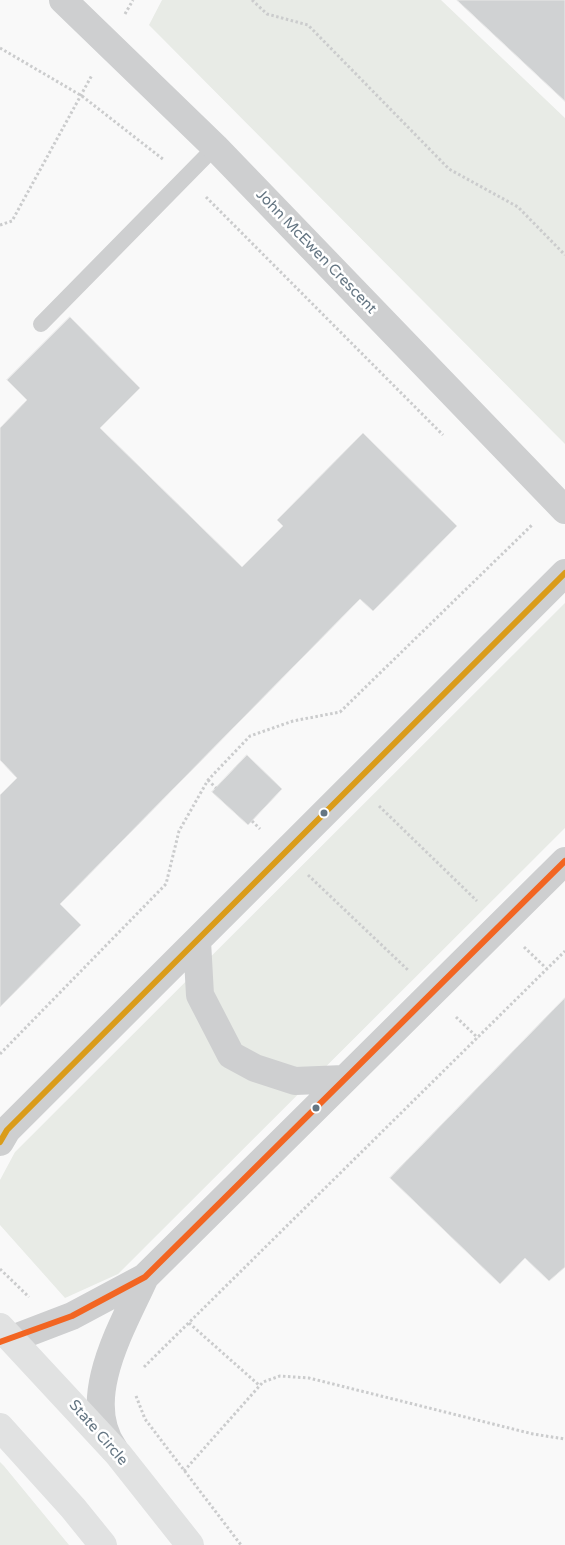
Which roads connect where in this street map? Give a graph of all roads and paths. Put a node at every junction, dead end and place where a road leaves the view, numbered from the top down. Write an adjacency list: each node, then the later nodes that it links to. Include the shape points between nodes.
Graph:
1 (63, 0): 4 (street, John McEwen Crescent)
2 (133, 0): 4 (path)
3 (252, 0): 11 (path, via 267,14 308,25 449,169 518,207)
4 (108, 45): 6 (path); 8 (street, John McEwen Crescent)
5 (0, 48): 6 (path)
6 (82, 96): 7 (path); 10 (path, via 12,221)
7 (148, 146)
8 (215, 147): 12 (lane); 14 (street, John McEwen Crescent)
9 (218, 208): 13 (path)
10 (0, 225)
11 (565, 255)
12 (41, 324)
13 (448, 440)
14 (560, 505): 16 (path, via 340,712 294,721 250,736)
15 (565, 573): 17 (street)
16 (208, 780): 18 (path); 29 (path, via 179,831 166,884)
17 (355, 783): 23 (path); 24 (street)
18 (216, 788)
19 (252, 821): 20 (path)
20 (261, 830)
21 (565, 860): 23 (street)
22 (307, 874): 27 (path)
23 (501, 924): 26 (path); 27 (street)
24 (197, 941): 30 (street, via 200,995 231,1055 255,1068 295,1081); 31 (street)
25 (565, 951): 26 (path)
26 (547, 969): 28 (path)
27 (432, 993): 28 (path); 30 (street)
28 (478, 1038): 35 (path)
29 (0, 1054)
30 (344, 1079): 33 (street)
31 (2, 1135)
32 (0, 1269): 34 (path)
33 (145, 1276): 36 (street, via 72,1316); 42 (street, via 114,1346 102,1388 103,1430)
34 (32, 1300)
35 (189, 1323): 37 (path); 38 (path)
36 (4, 1336): 42 (highway, State Circle)
37 (139, 1371)
38 (260, 1386): 41 (path, via 280,1376 309,1378 533,1434); 43 (path)
39 (137, 1387): 43 (path, via 136,1395 145,1419)
40 (0, 1427): 44 (highway)
41 (565, 1439)
42 (118, 1454): 45 (highway, State Circle)
43 (184, 1471): 46 (path)
44 (103, 1545)
45 (190, 1545)
46 (241, 1545)

